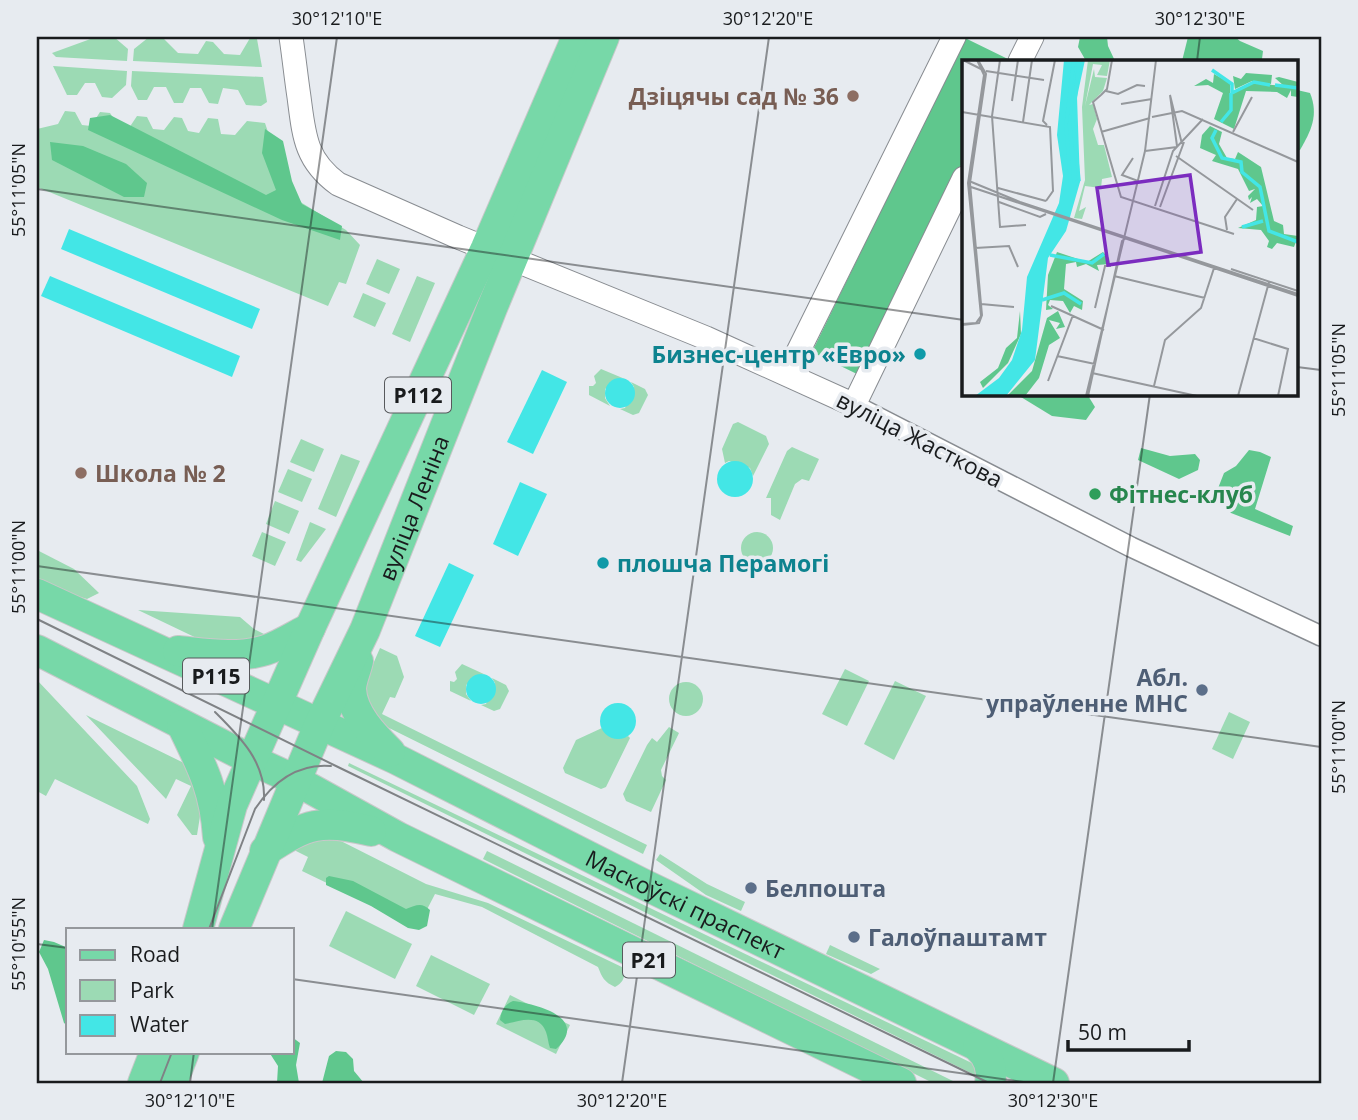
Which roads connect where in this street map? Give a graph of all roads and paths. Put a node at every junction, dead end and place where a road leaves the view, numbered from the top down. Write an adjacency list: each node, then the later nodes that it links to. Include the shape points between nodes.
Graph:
1 (291, 37): 8 (street, вуліца Жасткова, via 304,139 323,173 358,195)
2 (577, 37): 8 (main road, вуліца Леніна / Р112)
3 (604, 37): 8 (main road, вуліца Леніна / Р112)
4 (954, 37): 9 (street)
5 (1031, 37): 6 (street)
6 (1020, 60)
7 (962, 182): 10 (street)
8 (499, 253): 9 (street, вуліца Жасткова); 12 (main road, вуліца Леніна / Р112); 13 (main road, вуліца Леніна / Р112)
9 (787, 374): 10 (street, вуліца Жасткова)
10 (854, 405): 14 (street, вуліца Жасткова, via 1131,547)
11 (37, 594): 15 (main road, Р115)
12 (310, 628): 15 (main road, via 269,649 240,656); 17 (main road, вуліца Леніна / Р112)
13 (365, 630): 18 (main road, вуліца Леніна / Р112); 20 (main road, via 351,689 355,707)
14 (1321, 636)
15 (154, 648): 17 (main road, Р115)
16 (37, 650): 19 (main road, Р115)
17 (278, 704): 18 (main road, Маскоўскі праспект); 21 (main road, Р112)
18 (320, 723): 20 (main road, Маскоўскі праспект); 22 (main road, вуліца Леніна / Р112)
19 (182, 725): 21 (main road, Р115); 24 (main road, via 210,785)
20 (397, 759): 28 (main road, Маскоўскі праспект)
21 (252, 760): 22 (main road, Р21); 24 (main road)
22 (295, 780): 23 (main road, Р21); 25 (main road, вуліца Леніна)
23 (398, 837): 25 (main road, via 328,823 306,827); 34 (main road, Р21)
24 (219, 848): 26 (main road)
25 (265, 851): 27 (main road, вуліца Леніна)
26 (198, 928)
27 (233, 928)
28 (978, 1047): 31 (main road, Маскоўскі праспект); 35 (main road, via 990,1065)
29 (154, 1054): 32 (main road)
30 (183, 1054): 33 (main road)
31 (1042, 1082)
32 (143, 1083)
33 (172, 1083)
34 (901, 1083)
35 (989, 1083)

